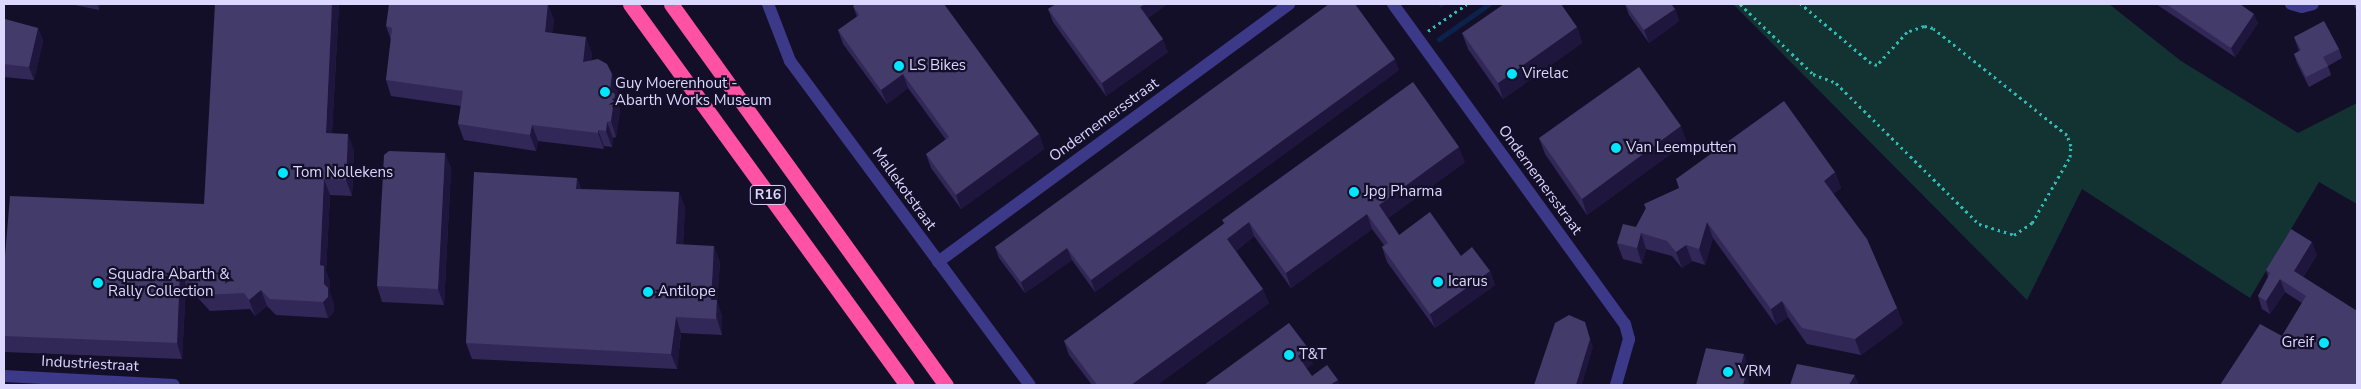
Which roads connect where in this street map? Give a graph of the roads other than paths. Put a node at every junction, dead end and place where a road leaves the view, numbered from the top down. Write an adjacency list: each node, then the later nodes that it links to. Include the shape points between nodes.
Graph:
1 (630, 4): 11 (highway, R16)
2 (671, 4): 12 (highway, R16)
3 (768, 4): 8 (street, Mallekotstraat, via 790,61)
4 (1289, 4): 8 (street, Ondernemersstraat)
5 (1393, 4): 14 (street, Ondernemersstraat, via 1625,324 1629,340)
6 (2291, 4): 7 (street)
7 (2313, 4)
8 (938, 262): 13 (street, Mallekotstraat)
9 (4, 376): 10 (street, Industriestraat)
10 (174, 385)
11 (907, 385)
12 (946, 385)
13 (1030, 385)
14 (1616, 385)

